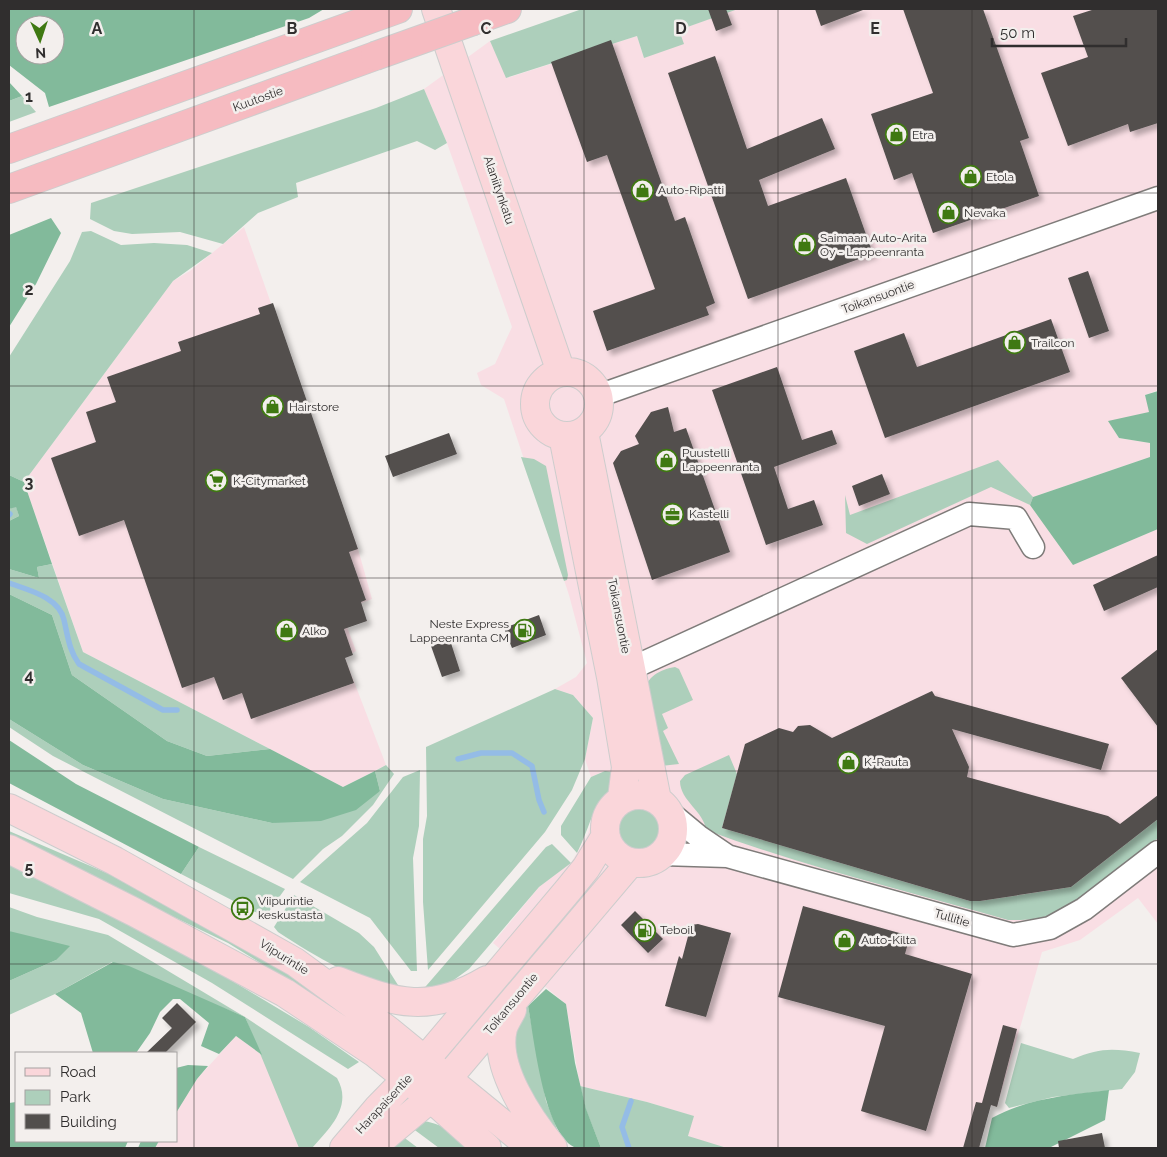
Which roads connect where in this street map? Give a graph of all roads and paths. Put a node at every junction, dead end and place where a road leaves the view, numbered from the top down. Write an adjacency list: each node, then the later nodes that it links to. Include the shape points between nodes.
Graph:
1 (398, 9): 4 (highway)
2 (436, 9): 11 (main road, Alaniitynkatu)
3 (507, 9): 5 (highway, Kuutostie, bridge)
4 (330, 34): 6 (highway); 7 (highway)
5 (344, 68): 8 (highway, Kuutostie); 10 (highway)
6 (9, 136)
7 (9, 150)
8 (9, 189)
9 (1158, 198): 12 (street, Toikansuontie)
10 (9, 207)
11 (561, 372): 12 (main road, via 580,374); 13 (main road, via 552,375 539,387 534,405 548,431)
12 (598, 396): 13 (main road, via 595,420)
13 (574, 434): 15 (main road, Toikansuontie); 16 (main road, Toikansuontie, via 626,767)
14 (1033, 547): 15 (street, via 1016,518 969,514)
15 (630, 669): 17 (main road, Toikansuontie)
16 (622, 798): 17 (main road, via 640,795); 19 (main road, via 607,815)
17 (663, 806): 22 (main road, via 673,823 673,834); 23 (street, Tullitie)
18 (9, 808): 25 (main road, Viipurintie, via 115,861)
19 (605, 837): 24 (main road, via 614,853); 26 (main road, via 586,868)
20 (9, 849): 28 (main road, Viipurintie, via 285,993 375,1053)
21 (1158, 852): 23 (street, Tullitie, via 1084,909 1050,928 1013,935)
22 (662, 854): 23 (street, Tullitie); 24 (main road, via 653,861)
23 (727, 856)
24 (630, 863): 27 (main road, Toikansuontie)
25 (295, 962): 26 (main road, via 371,994 412,1003 462,994); 28 (main road, Viipurintie)
26 (499, 973): 28 (main road)
27 (520, 994): 29 (main road, Toikansuontie); 34 (main road, via 504,1027 502,1041 506,1064 515,1090 534,1124)
28 (416, 1070): 29 (main road, Viipurintie); 30 (main road, Harapaisentie)
29 (440, 1088): 31 (main road, Harapaisentie); 32 (main road, Viipurintie); 33 (main road, Viipurintie)
30 (344, 1148)
31 (371, 1148)
32 (487, 1148)
33 (532, 1148)
34 (553, 1148)

